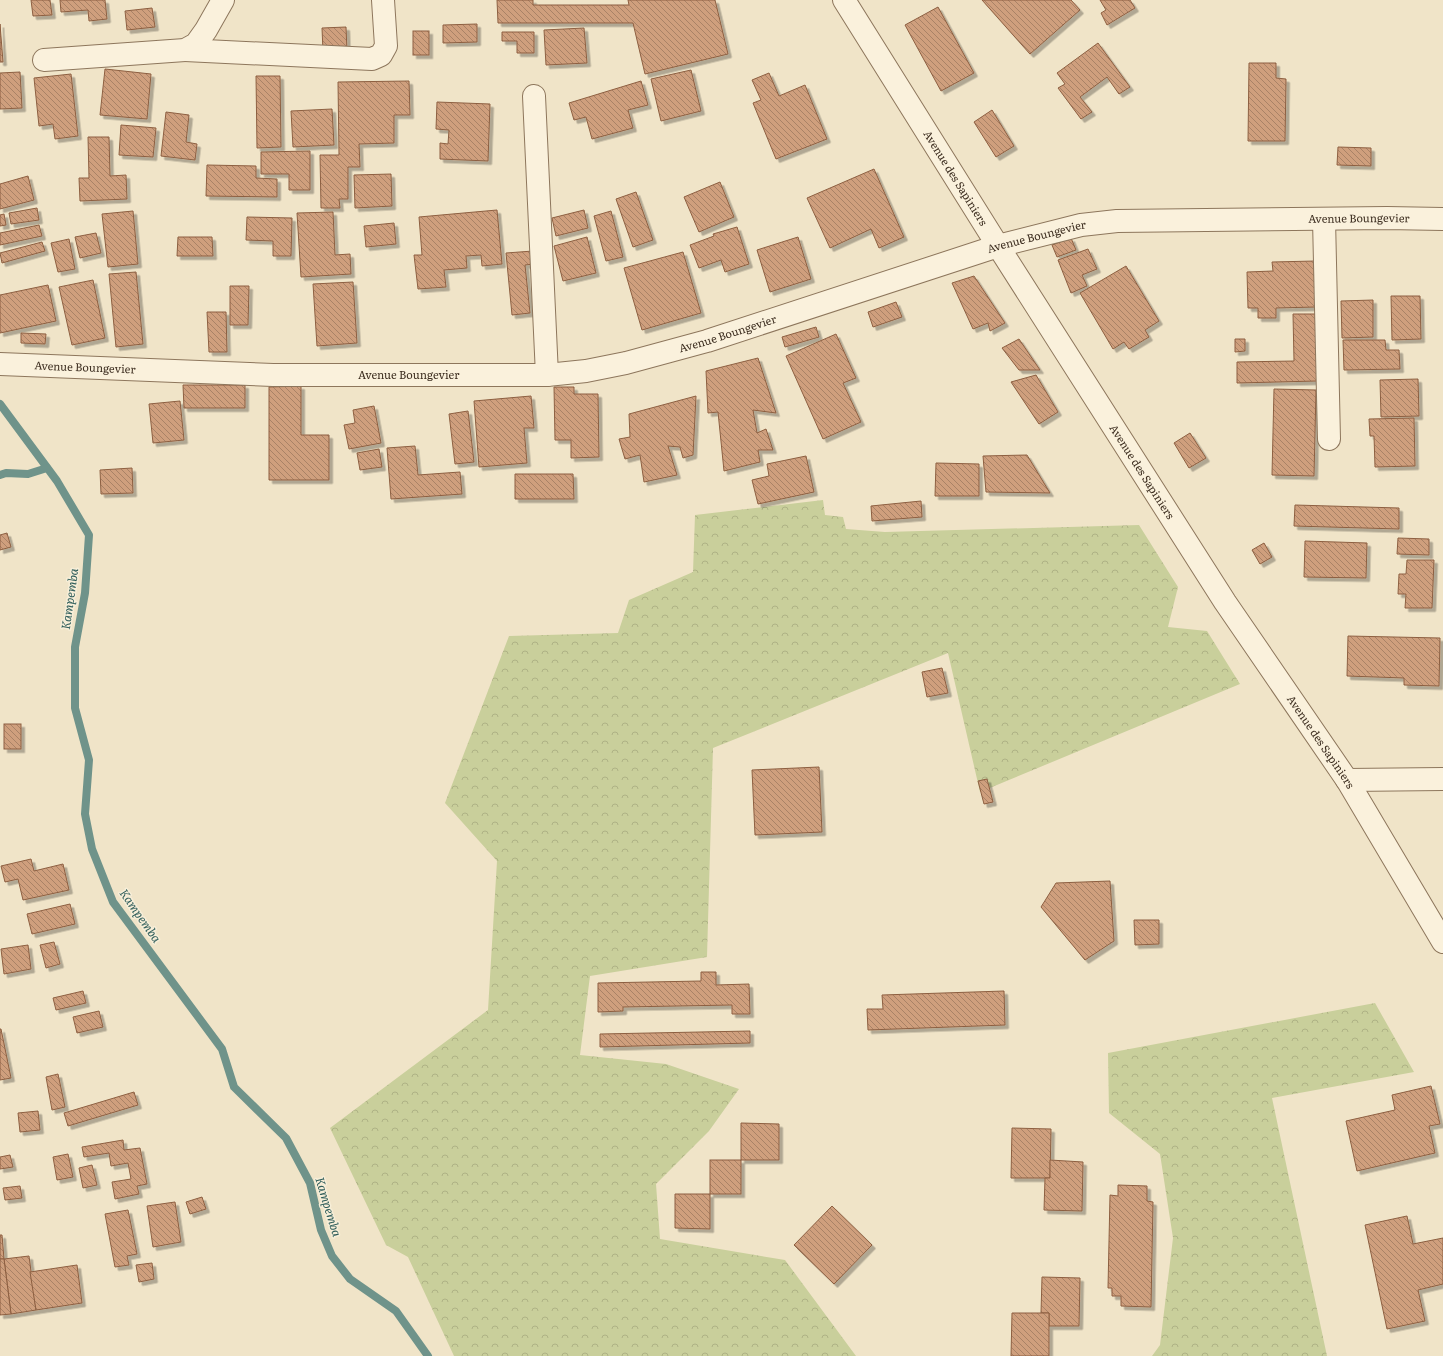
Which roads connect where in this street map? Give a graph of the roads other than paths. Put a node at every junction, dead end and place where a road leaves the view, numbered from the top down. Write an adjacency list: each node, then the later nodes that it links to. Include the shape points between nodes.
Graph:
1 (223, 0): 4 (street, via 196,44)
2 (383, 0): 4 (street, via 386,46 381,55 372,59)
3 (844, 0): 9 (street, Avenue des Sapiniers)
4 (185, 50): 5 (street)
5 (44, 60)
6 (534, 96): 11 (street)
7 (1324, 219): 8 (street, Avenue Boungevier); 9 (street, Avenue Boungevier, via 1117,221 1081,225); 12 (street)
8 (1443, 219)
9 (998, 246): 11 (street, Avenue Boungevier, via 707,341 626,363); 14 (street, Avenue des Sapiniers, via 1225,602)
10 (0, 364): 11 (street, Avenue Boungevier, via 273,375)
11 (547, 375)
12 (1330, 439)
13 (1443, 779): 14 (street)
14 (1347, 780): 15 (street, Avenue des Sapiniers)
15 (1443, 942)

